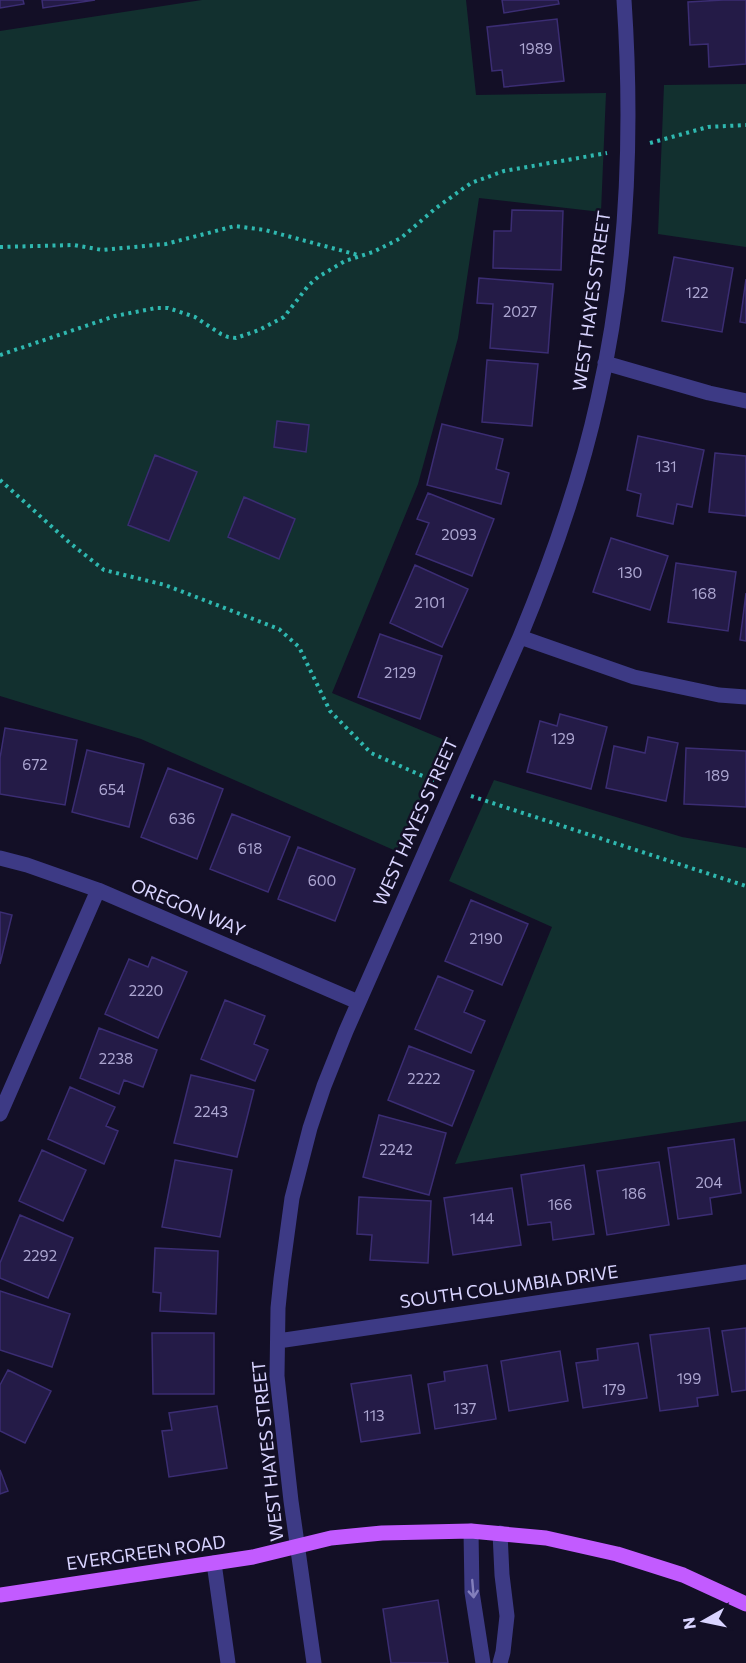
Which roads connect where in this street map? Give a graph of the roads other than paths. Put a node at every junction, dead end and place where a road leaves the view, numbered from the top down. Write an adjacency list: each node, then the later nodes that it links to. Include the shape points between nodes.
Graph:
1 (624, 0): 2 (street, WEST HAYES STREET, via 629,94 627,191)
2 (605, 363): 3 (street); 4 (street, WEST HAYES STREET, via 563,526)
3 (746, 401)
4 (520, 637): 5 (street, via 634,677); 8 (street, WEST HAYES STREET)
5 (746, 698)
6 (0, 858): 7 (street, OREGON WAY)
7 (98, 890): 8 (street, OREGON WAY); 9 (street)
8 (358, 1002): 11 (street, WEST HAYES STREET, via 324,1086 298,1170 280,1279)
9 (0, 1114)
10 (746, 1272): 11 (street, SOUTH COLUMBIA DRIVE)
11 (278, 1341): 14 (street, WEST HAYES STREET, via 280,1414)
12 (471, 1531): 13 (main road, EVERGREEN ROAD); 14 (main road, EVERGREEN ROAD, via 372,1534); 20 (street, one-way to 20, via 472,1592)
13 (500, 1533): 17 (main road, EVERGREEN ROAD, via 546,1538 617,1554 683,1575); 21 (street, via 507,1616)
14 (297, 1546): 15 (main road, EVERGREEN ROAD); 19 (street, WEST HAYES STREET)
15 (214, 1563): 16 (main road, EVERGREEN ROAD); 18 (street)
16 (0, 1595)
17 (746, 1604)
18 (228, 1663)
19 (314, 1663)
20 (483, 1663)
21 (500, 1663)

